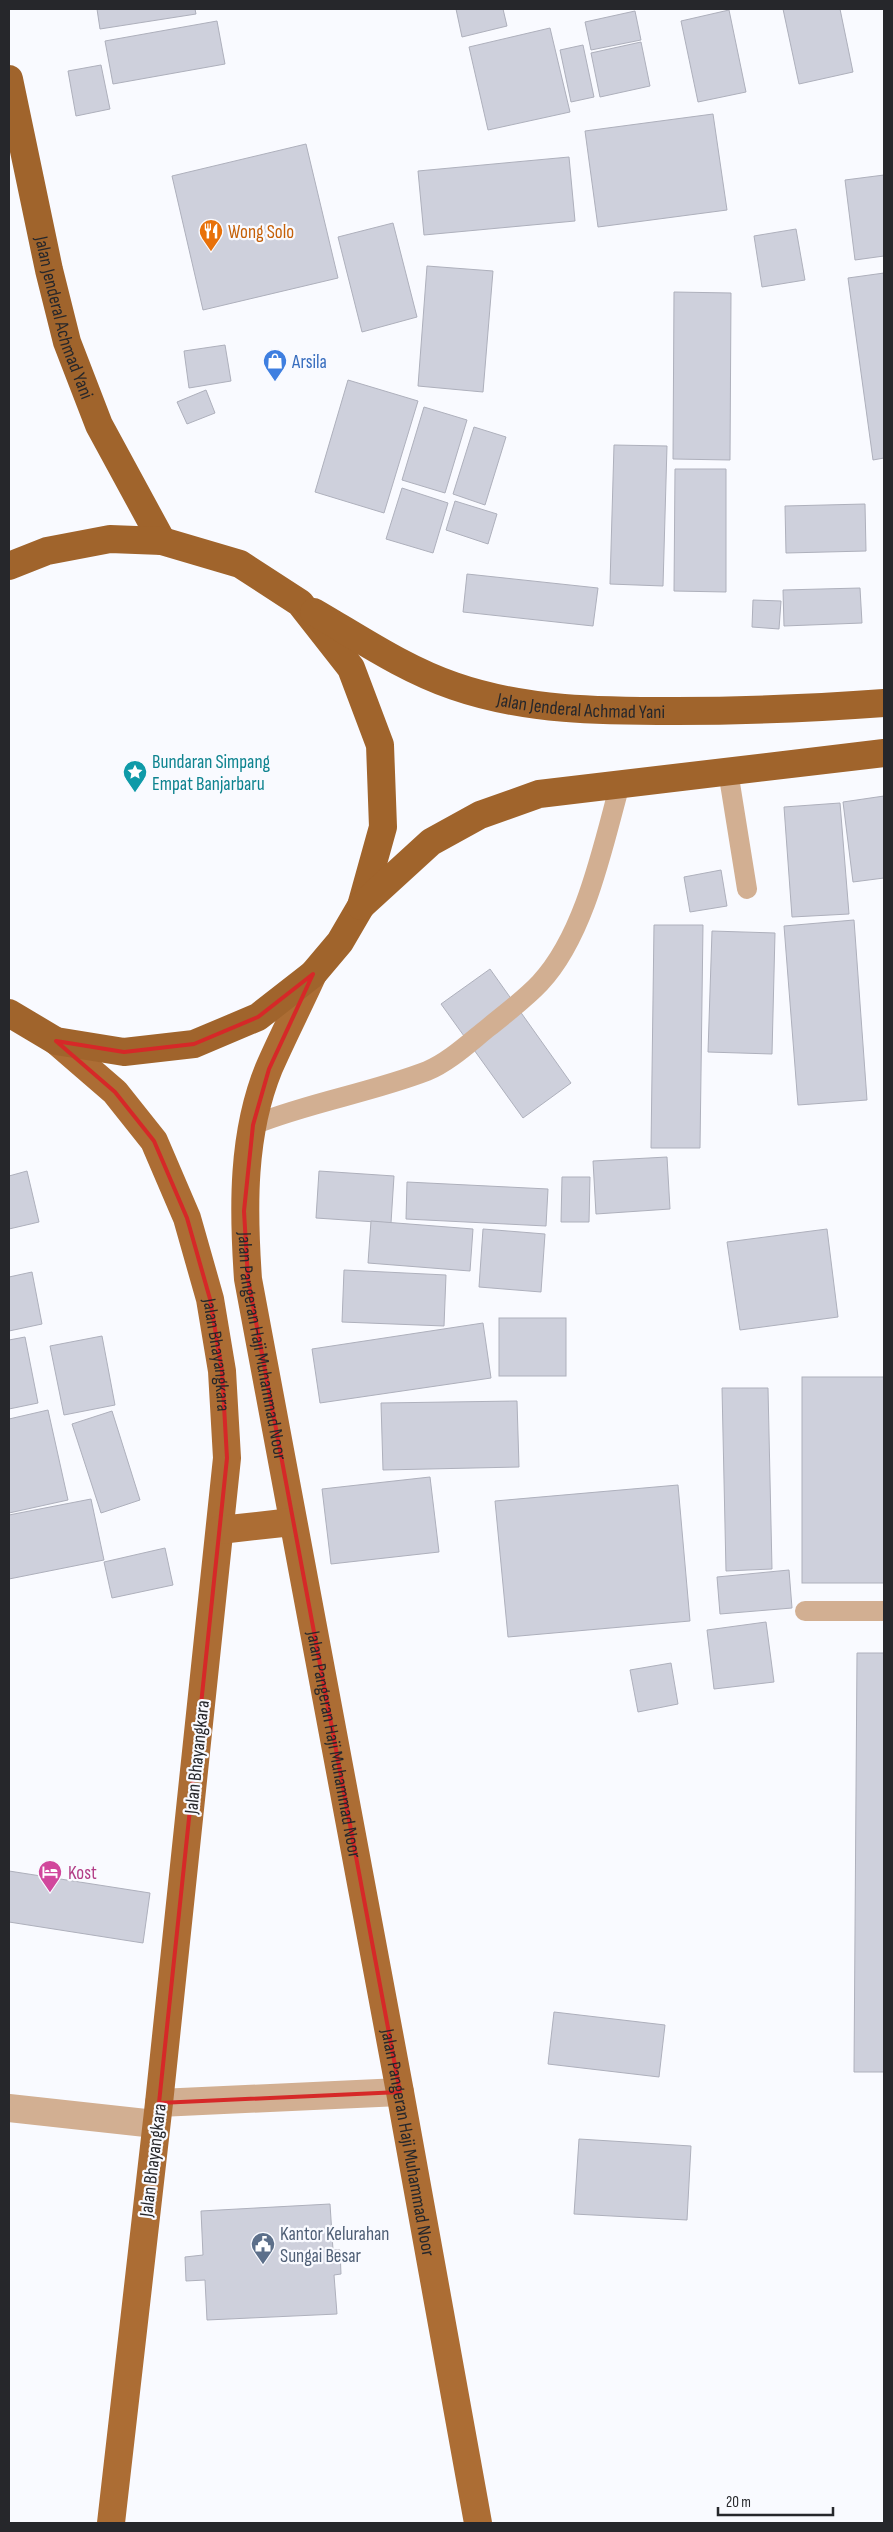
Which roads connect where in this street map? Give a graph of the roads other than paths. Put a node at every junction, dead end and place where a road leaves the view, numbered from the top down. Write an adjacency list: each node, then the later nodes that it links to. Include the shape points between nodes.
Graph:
1 (9, 79): 2 (highway, Jalan Jenderal Achmad Yani, via 67,342 99,425)
2 (162, 541): 3 (highway, via 110,539 47,551); 4 (highway, via 240,564)
3 (9, 566)
4 (300, 603): 5 (highway, Jalan Jenderal Achmad Yani, via 397,660 454,686 515,702 585,711 781,710); 10 (highway, via 351,668 380,745 383,827)
5 (884, 703)
6 (884, 753): 7 (highway)
7 (728, 771): 8 (highway); 9 (lane)
8 (620, 784): 10 (highway, via 539,794 480,815 431,842); 14 (lane, via 592,885 578,921 560,956 541,982 467,1045 429,1070 332,1101 289,1110)
9 (747, 889)
10 (360, 906): 11 (highway, via 340,942)
11 (314, 974): 13 (highway, via 258,1017 194,1044 124,1052); 14 (main road, Jalan Pangeran Haji Muhammad Noor, via 269,1069)
12 (9, 1013): 13 (highway)
13 (56, 1041): 16 (main road, Jalan Bhayangkara, via 115,1092 154,1140 187,1218 210,1299 222,1371 227,1458)
14 (253, 1125): 15 (main road, Jalan Pangeran Haji Muhammad Noor, via 247,1158 244,1211 248,1278)
15 (292, 1522): 16 (main road); 19 (main road, Jalan Pangeran Haji Muhammad Noor)
16 (220, 1530): 21 (main road, Jalan Bhayangkara)
17 (805, 1611): 18 (lane)
18 (884, 1611)
19 (400, 2092): 21 (street); 23 (main road, Jalan Pangeran Haji Muhammad Noor)
20 (9, 2108): 21 (street)
21 (157, 2113): 22 (main road, Jalan Bhayangkara)
22 (111, 2523)
23 (478, 2523)

